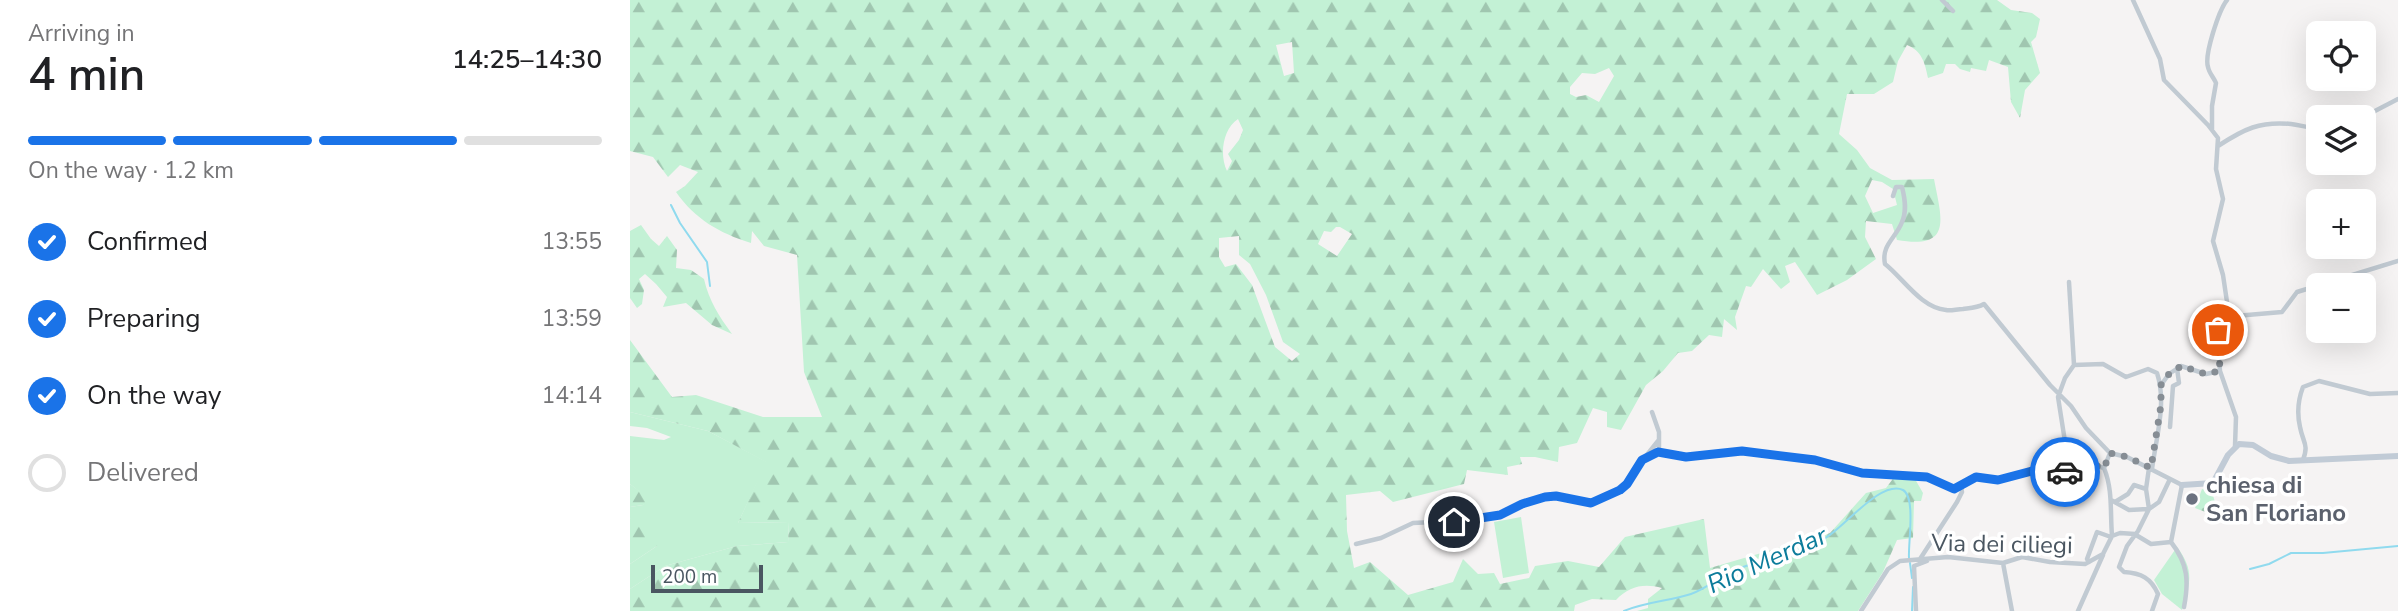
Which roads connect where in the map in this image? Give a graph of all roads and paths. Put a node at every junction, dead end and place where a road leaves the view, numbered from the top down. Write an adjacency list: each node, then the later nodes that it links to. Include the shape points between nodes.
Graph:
1 (1942, 0): 2 (street, via 1953,11)
2 (1948, 0)
3 (2133, 0): 9 (street, via 2164,80)
4 (2217, 0): 5 (street)
5 (2225, 3): 9 (street, via 2207,64 2216,83)
6 (2398, 99): 7 (street)
7 (2376, 110)
8 (2306, 127): 10 (street, via 2259,124)
9 (2212, 129): 10 (street)
10 (2218, 146): 14 (street, via 2216,169 2223,199 2213,241 2226,289)
11 (1893, 196): 19 (street, via 1896,187 1902,187 1905,212 1885,249 1885,264 1934,307 1945,310 1984,304)
12 (2398, 261): 14 (street, via 2297,292 2282,312)
13 (2069, 282): 15 (street)
14 (2223, 317): 17 (street, via 2217,336)
15 (2074, 366): 18 (street, via 2103,364 2126,377 2151,369); 19 (street)
16 (2177, 368): 17 (street, via 2188,366 2206,374); 18 (street); 22 (street, via 2179,383 2173,386)
17 (2220, 371): 24 (street, via 2236,417)
18 (2161, 385): 32 (street)
19 (2059, 393): 26 (street); 30 (street, via 2066,448)
20 (2398, 393): 29 (street, via 2370,394 2319,381 2303,387 2298,411 2307,448)
21 (1652, 411): 23 (street)
22 (2170, 427)
23 (1658, 440): 25 (street); 28 (street)
24 (2235, 446): 29 (street, via 2253,445 2281,461); 35 (street, via 2213,483)
25 (1658, 452): 28 (street); 34 (street, via 1686,457 1742,451 1815,460 1862,473 1927,477 1951,488)
26 (2110, 453): 31 (street); 32 (street)
27 (2398, 456): 29 (street)
28 (1642, 460): 42 (street, via 1620,490 1591,503 1545,497 1500,515 1413,523)
29 (2303, 460)
30 (2077, 461): 31 (street); 34 (street, via 2060,473 2041,470 1998,480 1976,477)
31 (2104, 468): 37 (street)
32 (2150, 468): 33 (street); 36 (street)
33 (2170, 479): 35 (street); 38 (street, via 2159,502)
34 (1961, 485): 43 (street, via 1957,502)
35 (2182, 485): 41 (street)
36 (2146, 489): 37 (street, via 2134,485 2128,494); 38 (street)
37 (2113, 501): 38 (street, via 2129,510); 40 (street)
38 (2149, 509): 39 (street)
39 (2136, 534): 40 (street); 41 (street, via 2151,544); 54 (street, via 2120,570 2140,574 2152,584 2158,594)
40 (2111, 537): 44 (street, Via dei ciliegi); 47 (street, Via dei ciliegi, via 2097,532)
41 (2171, 542): 49 (street, via 2188,575)
42 (1356, 544)
43 (1924, 550): 45 (street); 46 (street)
44 (2103, 554): 47 (street, Via dei ciliegi); 53 (street)
45 (1932, 559): 46 (street, Via dei ciliegi); 48 (street, Via dei ciliegi); 51 (street, via 1914,566)
46 (1917, 560): 50 (street, Via dei ciliegi, via 1896,562 1888,569)
47 (2089, 562): 48 (street, Via dei ciliegi, via 2022,558)
48 (2003, 563): 52 (street)
49 (2183, 610)
50 (1861, 611)
51 (1916, 611)
52 (2012, 611)
53 (2078, 611)
54 (2152, 611)

